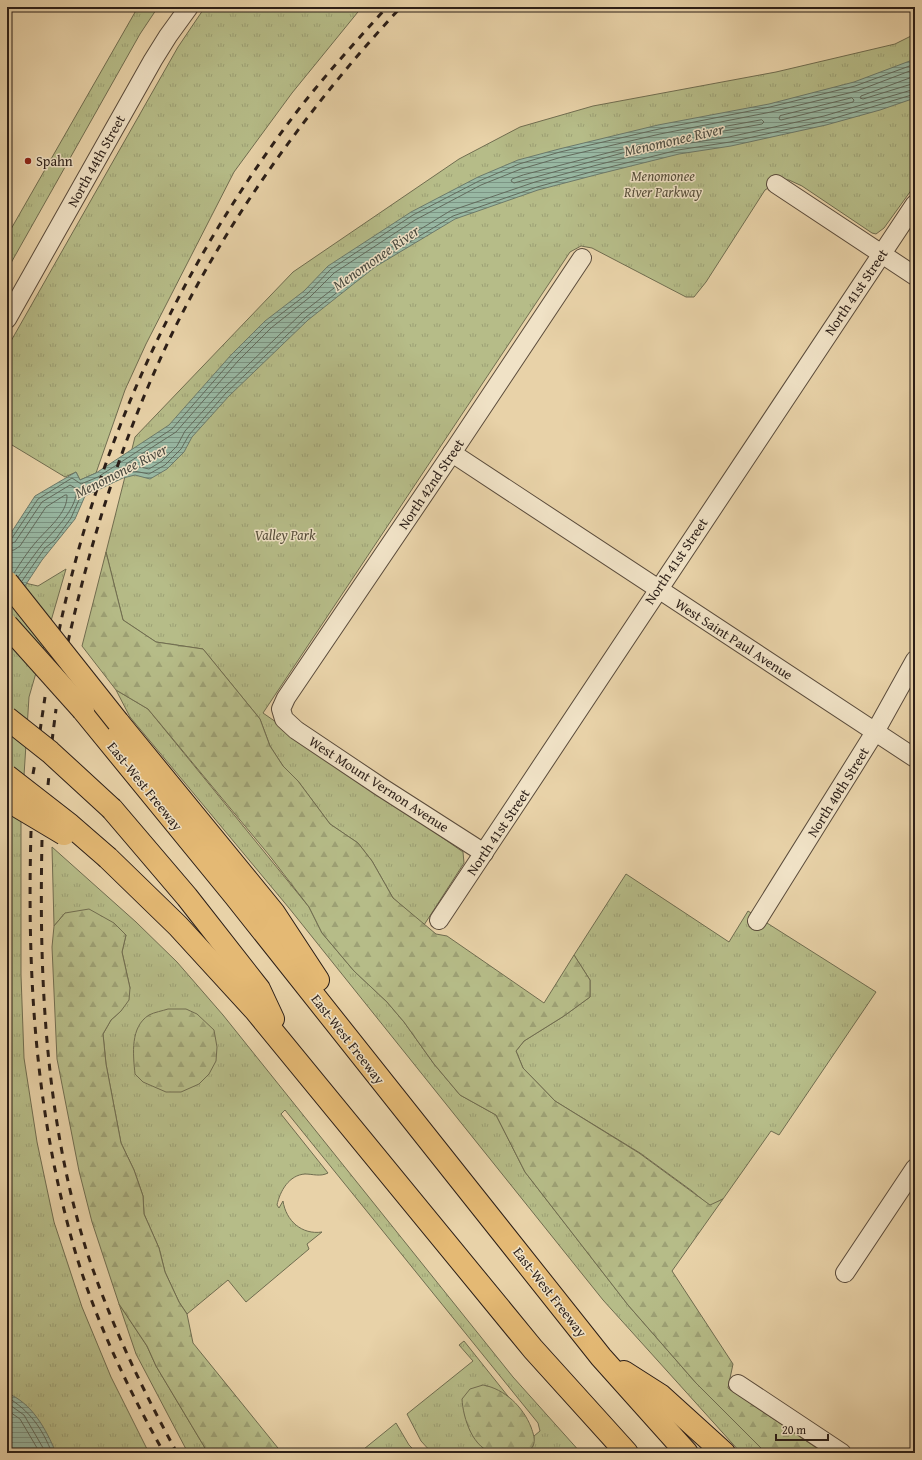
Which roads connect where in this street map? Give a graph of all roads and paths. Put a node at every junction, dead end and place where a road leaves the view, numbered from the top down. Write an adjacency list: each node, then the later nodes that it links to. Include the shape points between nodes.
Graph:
1 (189, 7): 7 (street, North 44th Street, via 153,60)
2 (776, 184): 4 (street)
3 (915, 204): 4 (street, North 41st Street)
4 (881, 254): 6 (street); 10 (street, North 41st Street)
5 (582, 258): 8 (street, North 42nd Street)
6 (915, 276)
7 (7, 319)
8 (452, 453): 10 (street, West Saint Paul Avenue); 14 (street, North 42nd Street)
9 (7, 582): 26 (highway, bridge, via 274,913)
10 (658, 588): 17 (street, West Saint Paul Avenue); 21 (street, North 41st Street)
11 (7, 625): 15 (highway, East-West Freeway, bridge)
12 (7, 647): 15 (highway, bridge)
13 (915, 660): 17 (street, North 40th Street)
14 (281, 709): 21 (street, West Mount Vernon Avenue, via 284,719 296,730)
15 (83, 710): 26 (highway, East-West Freeway)
16 (7, 718): 25 (highway, bridge, via 75,774 112,810 188,897 259,989)
17 (875, 732): 18 (street, West Saint Paul Avenue); 24 (street, North 40th Street)
18 (915, 758)
19 (7, 776): 22 (highway, bridge)
20 (7, 800): 22 (highway, bridge)
21 (484, 853): 23 (street, North 41st Street)
22 (108, 858): 25 (highway, via 178,926)
23 (439, 920)
24 (757, 921)
25 (289, 1050): 31 (highway, via 533,1349)
26 (383, 1082): 29 (highway, East-West Freeway)
27 (915, 1168): 28 (street)
28 (846, 1273)
29 (601, 1357): 32 (highway, East-West Freeway); 33 (highway, via 660,1395)
30 (738, 1384): 34 (street)
31 (627, 1453)
32 (687, 1453)
33 (724, 1453)
34 (842, 1453)

